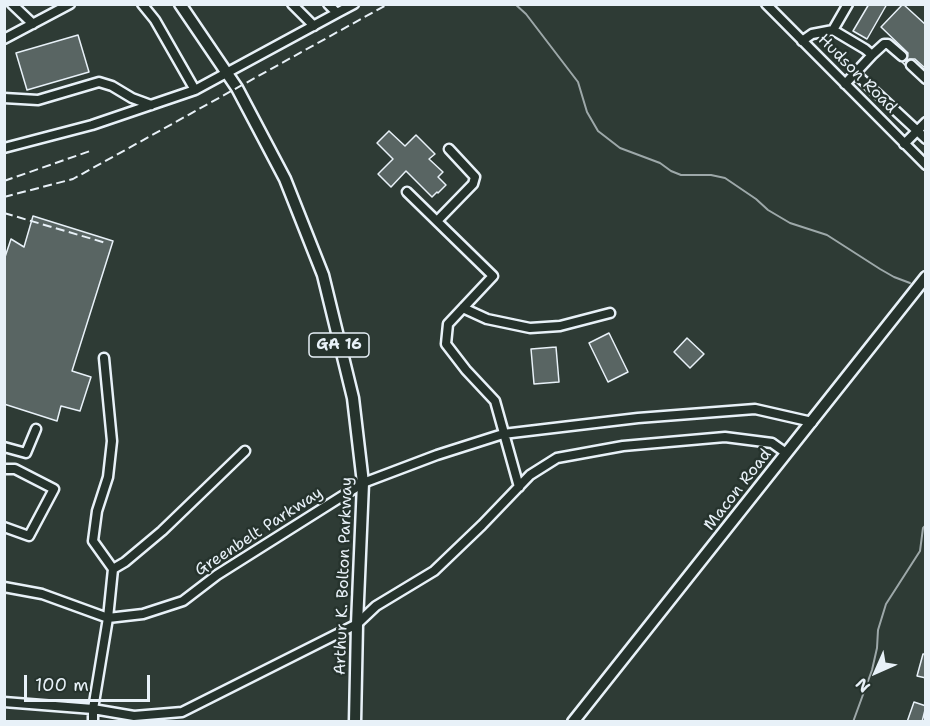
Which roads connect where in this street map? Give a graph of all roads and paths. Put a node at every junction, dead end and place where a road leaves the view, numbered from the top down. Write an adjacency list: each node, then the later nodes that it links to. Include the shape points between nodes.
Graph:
1 (12, 4): 11 (street)
2 (70, 4): 11 (street)
3 (142, 4): 23 (street)
4 (180, 4): 19 (main road, Arthur K. Bolton Parkway / GA 16)
5 (292, 4): 12 (street)
6 (328, 4): 10 (street)
7 (354, 4): 10 (street)
8 (766, 4): 15 (street, Hudson Road)
9 (848, 4): 13 (street)
10 (337, 14): 12 (street)
11 (33, 24): 14 (street)
12 (314, 26): 19 (street)
13 (833, 30): 15 (street, via 812,34); 16 (street)
14 (4, 39)
15 (802, 41): 22 (street, Hudson Road)
16 (872, 55): 17 (street, via 888,44); 20 (street)
17 (902, 56)
18 (911, 65): 21 (street)
19 (226, 73): 23 (street); 46 (main road, Arthur K. Bolton Parkway / GA 16, via 285,179 323,275 353,398)
20 (855, 73): 22 (street); 27 (street)
21 (926, 79)
22 (845, 84): 29 (street, Hudson Road)
23 (195, 90): 25 (street)
24 (4, 98): 25 (street, via 38,100 99,82)
25 (151, 105): 30 (street)
26 (926, 122): 27 (street)
27 (917, 131): 28 (street); 29 (street)
28 (926, 140)
29 (904, 144): 32 (street, Hudson Road)
30 (4, 148)
31 (449, 149): 34 (street, via 475,177 473,184)
32 (926, 165)
33 (407, 192): 34 (street)
34 (437, 221): 36 (street, via 493,276)
35 (926, 277): 39 (main road, Macon Road)
36 (463, 308): 37 (street, via 487,319 530,328 560,326); 41 (street, via 448,324 446,344 495,401)
37 (610, 313)
38 (104, 358): 49 (street, via 112,441 93,541)
39 (812, 422): 41 (street, Greenbelt Parkway, via 755,409); 44 (main road, Macon Road)
40 (36, 429): 42 (street, via 27,453)
41 (503, 434): 46 (street, Greenbelt Parkway); 47 (street)
42 (4, 447)
43 (245, 452): 49 (street, via 162,531)
44 (786, 453): 47 (street, via 772,443 725,437 623,446 557,458); 57 (main road, Macon Road)
45 (4, 469): 48 (street, via 15,469 54,489 29,536)
46 (363, 483): 51 (street, Greenbelt Parkway, via 217,575 183,601 143,614); 52 (main road, Arthur K. Bolton Parkway / GA 16)
47 (519, 487): 52 (street, via 434,571 376,606)
48 (4, 527)
49 (113, 569): 51 (street)
50 (4, 587): 51 (street, Greenbelt Parkway, via 42,594)
51 (108, 618): 54 (street)
52 (357, 624): 54 (street, via 182,712 134,716); 56 (main road, Arthur K. Bolton Parkway / GA 16)
53 (4, 702): 54 (street)
54 (93, 709): 55 (street)
55 (93, 722)
56 (355, 722)
57 (573, 722)

